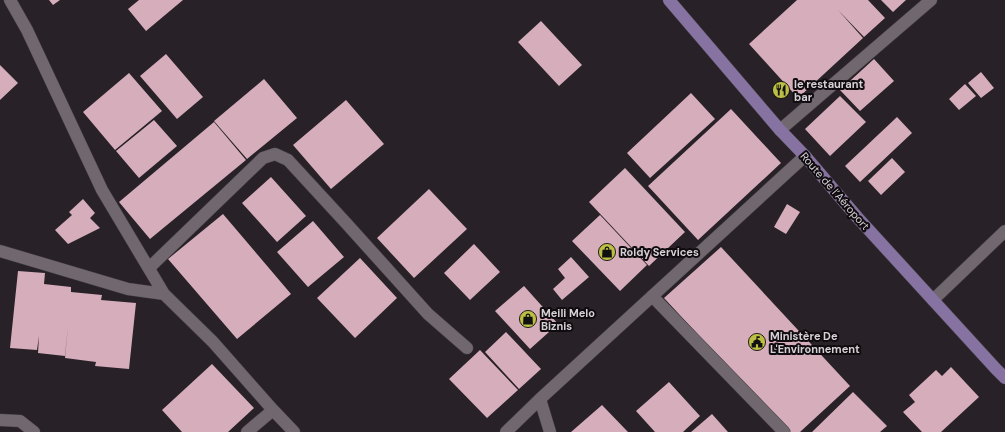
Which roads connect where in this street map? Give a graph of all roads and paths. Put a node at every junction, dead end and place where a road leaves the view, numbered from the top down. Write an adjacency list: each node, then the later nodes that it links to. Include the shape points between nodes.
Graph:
1 (10, 0): 8 (street, via 27,30 102,190)
2 (669, 0): 4 (main road, Route de l’Aéroport)
3 (931, 0): 4 (street)
4 (780, 130): 5 (main road, Route de l’Aéroport)
5 (805, 156): 10 (street); 11 (main road, Route de l’Aéroport)
6 (1005, 231): 11 (street)
7 (0, 251): 9 (street, via 128,288)
8 (149, 268): 9 (street); 12 (street, via 263,158 275,154 288,160 428,314)
9 (164, 294): 15 (street, via 213,342)
10 (652, 296): 14 (street); 22 (street)
11 (933, 300): 13 (main road, Route de l’Aéroport)
12 (467, 348)
13 (1005, 378)
14 (540, 399): 20 (street); 21 (street)
15 (273, 410): 18 (street); 19 (street)
16 (0, 420): 17 (street, via 20,421)
17 (34, 432)
18 (248, 432)
19 (294, 432)
20 (506, 432)
21 (550, 432)
22 (784, 432)

